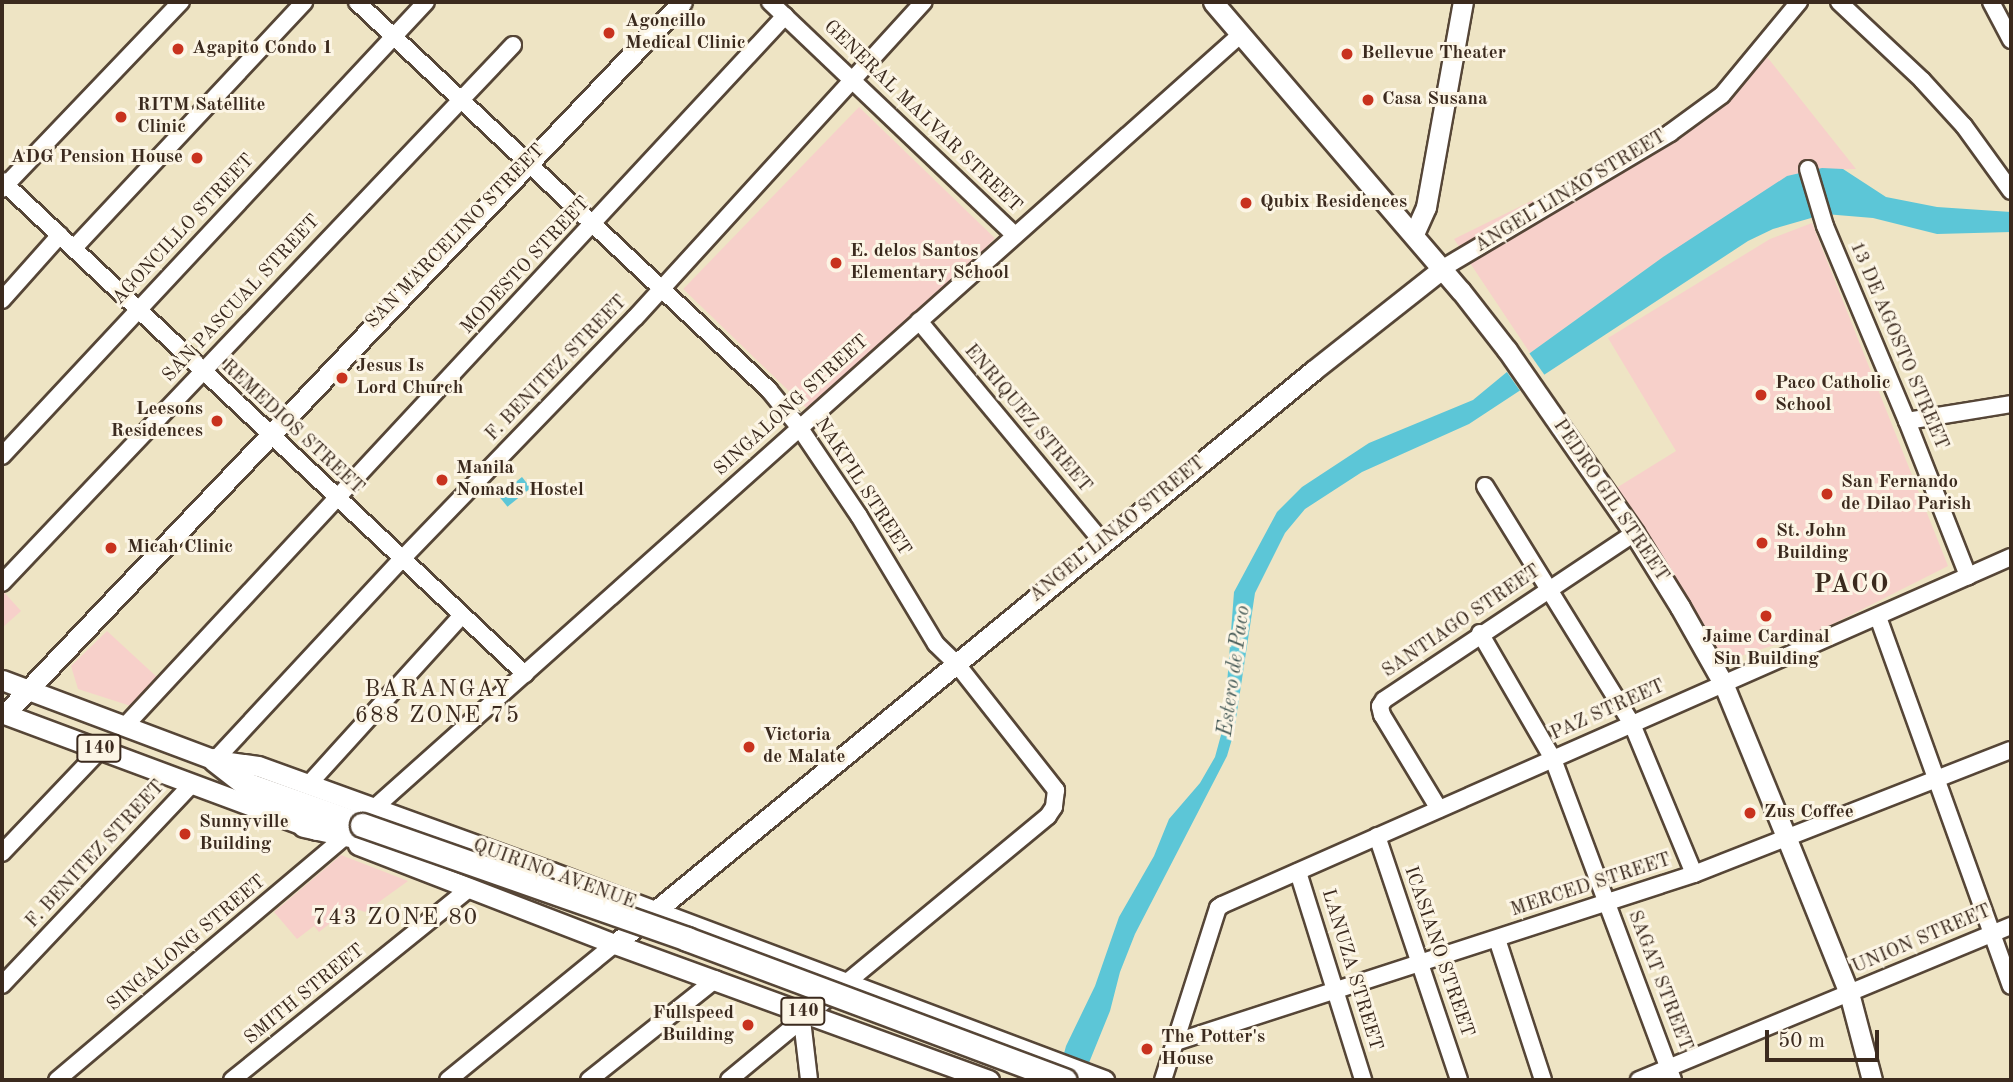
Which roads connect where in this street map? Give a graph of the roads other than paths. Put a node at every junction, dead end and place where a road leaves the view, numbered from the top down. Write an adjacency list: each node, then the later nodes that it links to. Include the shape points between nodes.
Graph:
1 (181, 2): 22 (street)
2 (304, 2): 28 (street)
3 (357, 2): 15 (street, NAKPIL STREET)
4 (426, 2): 15 (street, AGONCILLO STREET)
5 (682, 2): 20 (main road, SAN MARCELINO STREET)
6 (770, 2): 13 (street, GENERAL MALVAR STREET)
7 (924, 2): 18 (street, F. BENITEZ STREET)
8 (1213, 2): 14 (main road, PEDRO GIL STREET)
9 (1463, 2): 26 (main road, via 1426,207)
10 (1799, 2): 29 (street, ANGEL LINAO STREET, via 1722,95)
11 (1839, 2): 23 (street, via 1964,126)
12 (1991, 2): 16 (street)
13 (785, 16): 18 (street, GENERAL MALVAR STREET); 24 (street, MODESTO STREET)
14 (1241, 34): 25 (street, SINGALONG STREET); 26 (main road, PEDRO GIL STREET)
15 (393, 36): 19 (street, NAKPIL STREET); 32 (street, AGONCILLO STREET)
16 (2011, 40)
17 (513, 45): 19 (street, SAN PASCUAL STREET)
18 (851, 78): 25 (street, GENERAL MALVAR STREET); 30 (street, F. BENITEZ STREET)
19 (459, 99): 20 (street, NAKPIL STREET); 34 (street, SAN PASCUAL STREET)
20 (526, 163): 24 (street, NAKPIL STREET); 38 (main road, SAN MARCELINO STREET)
21 (1808, 169): 36 (street, 13 DE AGOSTO STREET, via 1825,226)
22 (3, 185): 27 (street, REMEDIOS STREET)
23 (2011, 191)
24 (594, 224): 30 (street, NAKPIL STREET); 41 (street, MODESTO STREET)
25 (1014, 234): 33 (street, SINGALONG STREET)
26 (1414, 234): 29 (main road, PEDRO GIL STREET)
27 (60, 236): 28 (street, REMEDIOS STREET); 31 (street)
28 (74, 248): 32 (street, REMEDIOS STREET)
29 (1443, 268): 42 (main road, PEDRO GIL STREET); 43 (main road, ANGEL LINAO STREET)
30 (660, 291): 37 (street, NAKPIL STREET, via 769,390); 45 (street, F. BENITEZ STREET)
31 (2, 300)
32 (139, 309): 34 (street, REMEDIOS STREET); 39 (street, AGONCILLO STREET)
33 (919, 321): 37 (street, SINGALONG STREET); 43 (street, ENRIQUEZ STREET)
34 (202, 372): 38 (street, REMEDIOS STREET); 47 (street, SAN PASCUAL STREET)
35 (2011, 404): 36 (street)
36 (1907, 421): 46 (street, 13 DE AGOSTO STREET)
37 (799, 427): 52 (street, NAKPIL STREET, via 936,644); 53 (street, SINGALONG STREET)
38 (268, 435): 41 (street, REMEDIOS STREET); 56 (main road, SAN MARCELINO STREET)
39 (2, 456)
40 (1485, 486): 48 (street)
41 (338, 499): 45 (street, REMEDIOS STREET); 59 (street, MODESTO STREET)
42 (1634, 533): 48 (street, SANTIAGO STREET); 55 (main road, PEDRO GIL STREET)
43 (1103, 544): 52 (main road, ANGEL LINAO STREET)
44 (2011, 557): 46 (street, PAZ STREET)
45 (402, 559): 49 (street, REMEDIOS STREET); 63 (street, F. BENITEZ STREET)
46 (1968, 576): 50 (street, PAZ STREET)
47 (2, 583)
48 (1550, 589): 51 (street, SANTIAGO STREET); 58 (street)
49 (462, 615): 53 (street, REMEDIOS STREET); 66 (street)
50 (1878, 617): 55 (street, PAZ STREET); 64 (street)
51 (1480, 633): 62 (street, SAGAT STREET); 67 (street, SANTIAGO STREET, via 1380,706)
52 (956, 663): 78 (main road, ANGEL LINAO STREET); 85 (street, NAKPIL STREET, via 1056,790 1054,807)
53 (526, 674): 68 (street, SINGALONG STREET)
54 (2, 680): 56 (main road, QUIRINO AVENUE / 140)
55 (1723, 683): 58 (street, PAZ STREET); 72 (main road, PEDRO GIL STREET)
56 (29, 690): 57 (main road, SAN MARCELINO STREET); 59 (main road, QUIRINO AVENUE / 140)
57 (3, 715): 60 (main road, 140)
58 (1632, 724): 62 (street, PAZ STREET); 75 (street)
59 (124, 727): 63 (main road, QUIRINO AVENUE / 140)
60 (101, 749): 65 (main road, 140); 73 (street)
61 (2011, 750): 64 (street, MERCED STREET)
62 (1553, 759): 67 (street, PAZ STREET); 77 (street, SAGAT STREET)
63 (215, 760): 66 (main road, QUIRINO AVENUE / 140, via 258,766); 68 (highway, via 246,784)
64 (1935, 781): 72 (street, MERCED STREET); 80 (street)
65 (192, 784): 69 (main road, 140); 86 (street, F. BENITEZ STREET)
66 (308, 785): 68 (main road, QUIRINO AVENUE / 140)
67 (1438, 809): 70 (street, PAZ STREET)
68 (367, 817): 78 (main road, QUIRINO AVENUE / 140, via 551,872); 101 (highway, bridge)
69 (304, 825): 71 (main road, 140); 76 (highway, via 377,839)
70 (1377, 836): 74 (street, PAZ STREET); 83 (street, ICASIANO STREET)
71 (342, 839): 76 (main road, 140); 93 (street, SINGALONG STREET)
72 (1787, 839): 75 (street, MERCED STREET); 89 (main road, PEDRO GIL STREET)
73 (2, 853)
74 (1298, 872): 88 (street, LANUZA STREET); 91 (street, PAZ STREET, via 1218,908)
75 (1694, 874): 77 (street, MERCED STREET)
76 (471, 881): 82 (main road, 140); 94 (street, SMITH STREET); 100 (highway)
77 (1607, 903): 81 (street, MERCED STREET); 92 (street, SAGAT STREET)
78 (653, 912): 82 (main road, ANGEL LINAO STREET); 85 (main road, QUIRINO AVENUE / 140)
79 (2011, 926): 80 (street, UNION STREET)
80 (1994, 933): 87 (street); 89 (street, UNION STREET)
81 (1497, 939): 83 (street, MERCED STREET); 106 (street)
82 (615, 944): 84 (main road, 140); 95 (street, ANGEL LINAO STREET)
83 (1420, 964): 88 (street, MERCED STREET); 105 (street, ICASIANO STREET)
84 (716, 979): 90 (main road, 140); 96 (street)
85 (846, 984): 90 (street, NAKPIL STREET); 102 (main road, QUIRINO AVENUE / 140)
86 (2, 985)
87 (2011, 986)
88 (1335, 992): 91 (street, MERCED STREET); 104 (street, LANUZA STREET)
89 (1849, 993): 92 (street, UNION STREET); 108 (main road, PEDRO GIL STREET)
90 (806, 1017): 97 (street, NAKPIL STREET); 98 (street); 99 (main road, 140)
91 (1176, 1042): 103 (street)
92 (1672, 1075): 107 (street, UNION STREET)
93 (57, 1080)
94 (232, 1080)
95 (448, 1080)
96 (589, 1080)
97 (729, 1080)
98 (809, 1080)
99 (989, 1080)
100 (1025, 1080)
101 (1065, 1080)
102 (1104, 1080)
103 (1163, 1080)
104 (1363, 1080)
105 (1459, 1080)
106 (1543, 1080)
107 (1639, 1080)
108 (1872, 1080)

